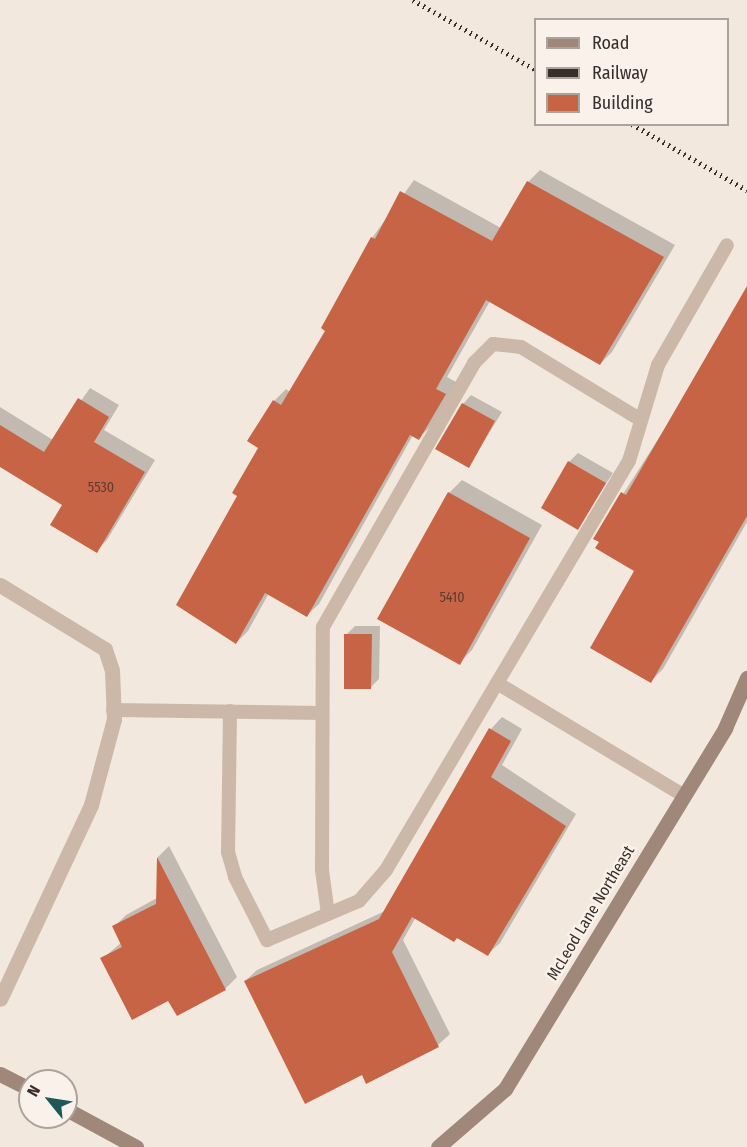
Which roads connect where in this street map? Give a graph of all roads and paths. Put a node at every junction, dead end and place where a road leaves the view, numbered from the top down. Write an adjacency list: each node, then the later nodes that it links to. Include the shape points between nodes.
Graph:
1 (728, 245): 2 (lane, via 658,365)
2 (641, 420): 5 (lane, via 629,461); 8 (lane, via 521,348 508,343 493,344 482,351 323,627)
3 (0, 585): 6 (street, via 105,649 112,670)
4 (747, 678): 9 (street, McLeod Lane Northeast, via 724,728)
5 (497, 682): 9 (lane); 10 (lane, via 386,870 359,901)
6 (113, 710): 7 (lane); 11 (street, via 107,754 91,805)
7 (230, 711): 8 (lane); 10 (lane, via 228,852 235,877 267,940)
8 (322, 713): 10 (lane, via 322,870)
9 (684, 796): 16 (street, McLeod Lane Northeast, via 505,1089)
10 (328, 914)
11 (0, 999)
12 (0, 1074): 13 (street)
13 (18, 1083)
14 (78, 1116): 15 (street)
15 (136, 1147)
16 (438, 1147)

